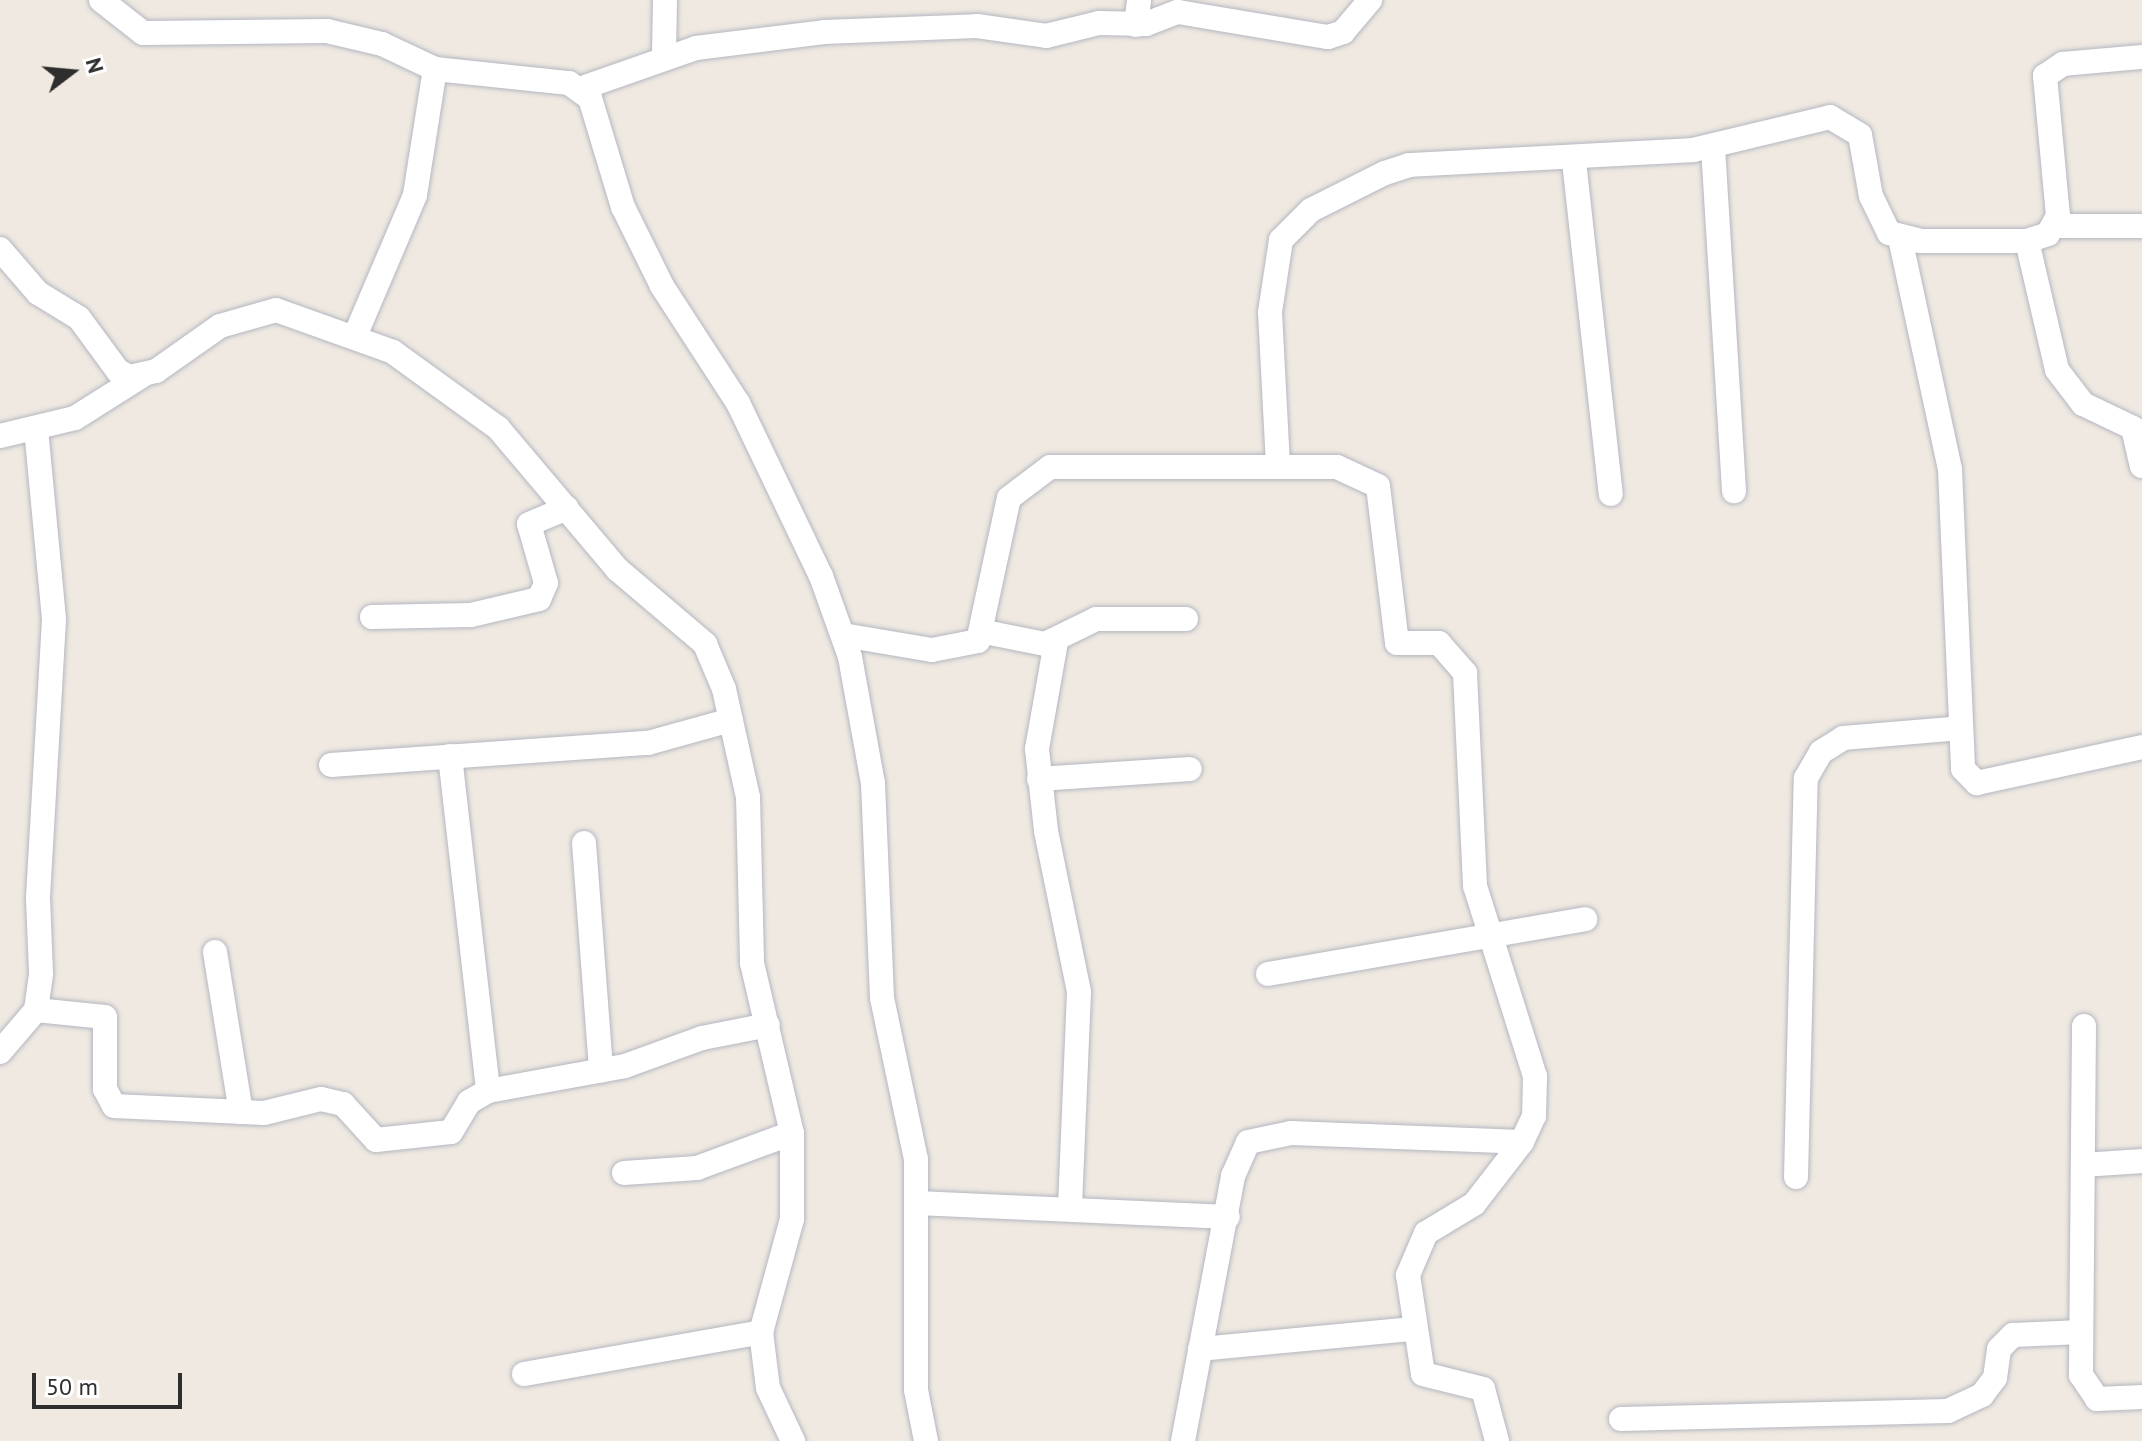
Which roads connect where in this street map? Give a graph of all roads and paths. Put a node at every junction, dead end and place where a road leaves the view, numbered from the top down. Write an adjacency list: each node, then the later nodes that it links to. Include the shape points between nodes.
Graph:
1 (101, 0): 8 (street, via 143,33 327,31 382,44)
2 (665, 0): 6 (street)
3 (1139, 0): 5 (street)
4 (1370, 0): 5 (street, via 1343,32 1328,37 1178,12)
5 (1136, 25): 6 (street, via 1099,23 1046,36 977,26 824,32)
6 (664, 56): 9 (street)
7 (2142, 57): 12 (street, via 2063,64 2045,76)
8 (435, 69): 9 (street); 17 (street, via 415,195)
9 (582, 88): 29 (street, via 628,219 738,403)
10 (1713, 147): 11 (street); 14 (street, via 1812,120 1852,124 1879,219); 23 (street)
11 (1574, 161): 21 (street, via 1409,165 1295,222 1273,265); 24 (street)
12 (2056, 226): 13 (street); 15 (street)
13 (2142, 226)
14 (1900, 238): 15 (street); 32 (street, via 1950,469)
15 (2027, 241): 22 (street, via 2057,370 2083,404 2133,428)
16 (0, 249): 18 (street, via 38,293 90,329 118,371)
17 (355, 336): 18 (street, via 276,310 248,314); 25 (street, via 470,403)
18 (143, 375): 19 (street, via 75,418)
19 (36, 429): 20 (street); 43 (street, via 54,619)
20 (0, 436)
21 (1278, 465): 28 (street, via 1050,467 1009,498); 40 (street, via 1337,467 1378,486 1397,643 1439,643 1460,659 1474,764 1472,865)
22 (2142, 466)
23 (1734, 491)
24 (1611, 494)
25 (567, 508): 26 (street, via 529,524 546,583 539,599 462,616); 31 (street, via 617,569 705,644)
26 (372, 617)
27 (1186, 619): 30 (street, via 1096,619 1074,625)
28 (985, 632): 29 (street, via 949,651); 30 (street, via 1033,645)
29 (843, 635): 56 (street, via 873,783 882,998 910,1118)
30 (1056, 642): 37 (street)
31 (731, 720): 34 (street, via 648,743); 44 (street, via 752,839 752,963)
32 (1961, 728): 33 (street, via 1963,769 1977,783); 55 (street, via 1843,738 1821,752 1806,778)
33 (2142, 747)
34 (450, 756): 35 (street); 48 (street)
35 (331, 765)
36 (1190, 769): 37 (street)
37 (1039, 779): 57 (street, via 1079,992)
38 (584, 843): 47 (street)
39 (1585, 919): 40 (street)
40 (1487, 933): 42 (street); 51 (street, via 1535,1076 1534,1116)
41 (215, 952): 49 (street)
42 (1268, 974)
43 (36, 1010): 46 (street); 49 (street, via 105,1017 105,1089 114,1106)
44 (768, 1025): 47 (street); 50 (street)
45 (2084, 1026): 53 (street)
46 (2, 1047)
47 (601, 1070): 48 (street)
48 (488, 1091): 49 (street, via 469,1102 451,1132 425,1137 369,1138 343,1104 321,1099)
49 (241, 1112)
50 (792, 1133): 54 (street, via 697,1168); 60 (street, via 792,1219)
51 (1522, 1142): 58 (street, via 1260,1137 1238,1154); 59 (street, via 1474,1204 1415,1246 1408,1275)
52 (2142, 1161): 53 (street)
53 (2083, 1165): 61 (street)
54 (624, 1173)
55 (1796, 1177)
56 (918, 1203): 57 (street); 67 (street, via 916,1390)
57 (1070, 1208): 58 (street)
58 (1228, 1217): 62 (street)
59 (1412, 1329): 62 (street); 69 (street, via 1423,1374 1483,1389)
60 (761, 1332): 63 (street); 66 (street, via 768,1388)
61 (2081, 1332): 64 (street, via 2088,1395); 65 (street, via 2013,1335 1999,1349 1995,1378 1982,1395 1948,1411)
62 (1200, 1349): 68 (street)
63 (524, 1374)
64 (2142, 1397)
65 (1621, 1419)
66 (793, 1441)
67 (926, 1441)
68 (1183, 1441)
69 (1497, 1441)

